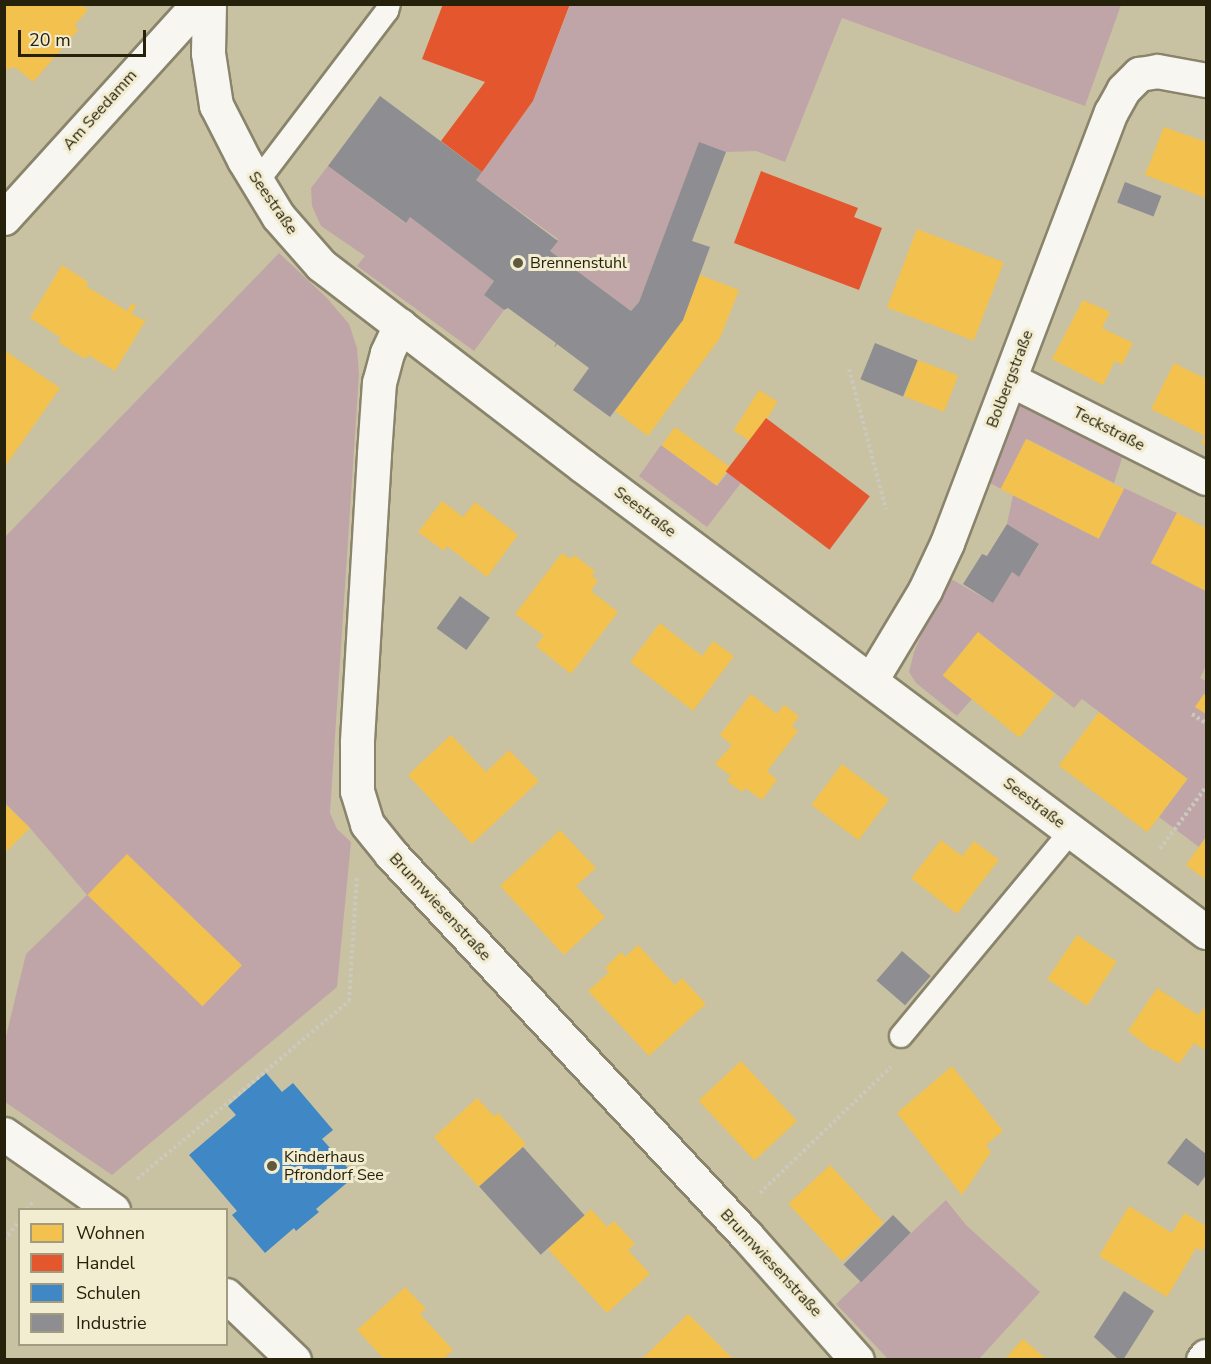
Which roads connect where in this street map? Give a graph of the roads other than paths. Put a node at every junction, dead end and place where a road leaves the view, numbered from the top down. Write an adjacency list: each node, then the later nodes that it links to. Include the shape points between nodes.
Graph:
1 (198, 4): 6 (street, Am Seedamm)
2 (209, 4): 5 (street, Seestraße, via 208,53 216,105)
3 (389, 4): 5 (lane)
4 (1206, 80): 8 (street, Bolbergstraße, via 1157,71 1138,74 1123,90 1111,112)
5 (257, 182): 7 (street, Seestraße, via 278,216 321,265)
6 (4, 218)
7 (400, 325): 10 (street, Seestraße); 19 (street, Brunnwiesenstraße, via 379,382 374,454 357,742 357,791 367,824)
8 (1011, 380): 9 (street, Teckstraße); 10 (street, Bolbergstraße, via 947,543 925,590)
9 (1206, 478)
10 (871, 680): 11 (street, Seestraße)
11 (1071, 831): 12 (street, Seestraße); 13 (lane)
12 (1206, 932)
13 (901, 1036)
14 (4, 1134): 15 (street)
15 (111, 1208)
16 (228, 1297): 18 (street)
17 (1206, 1356): 20 (street)
18 (294, 1359)
19 (857, 1359)
20 (1203, 1359)

